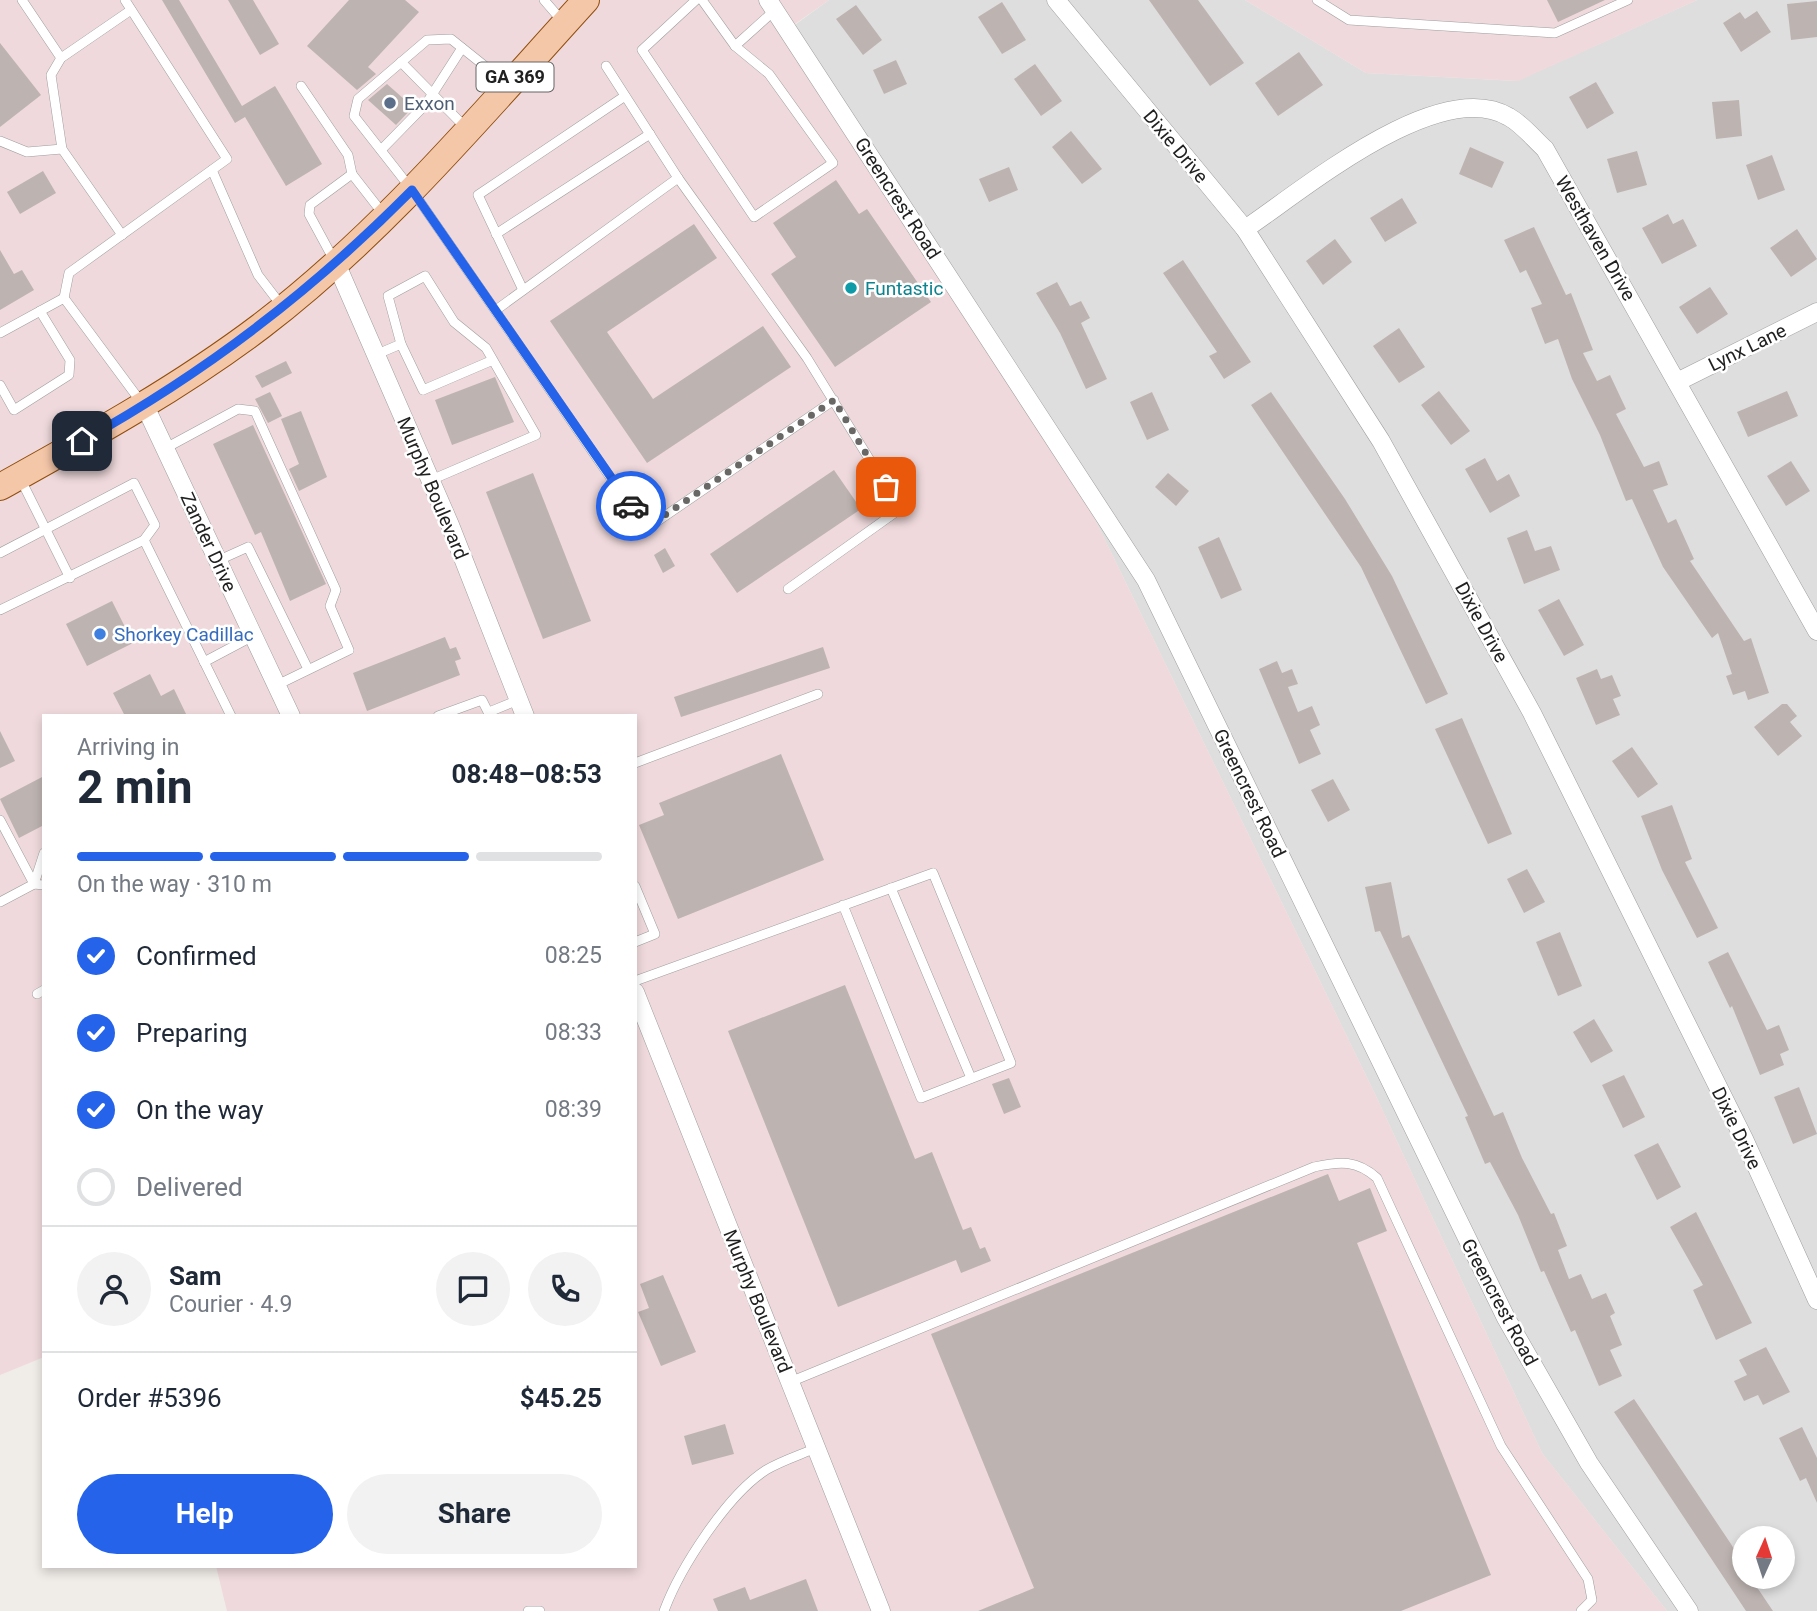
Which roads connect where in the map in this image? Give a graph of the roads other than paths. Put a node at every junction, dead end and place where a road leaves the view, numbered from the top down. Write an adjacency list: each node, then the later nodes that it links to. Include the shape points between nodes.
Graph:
1 (22, 0): 14 (lane)
2 (125, 0): 10 (lane)
3 (544, 0): 11 (lane)
4 (586, 0): 11 (main road, GA 369)
5 (699, 0): 12 (lane); 12 (lane, via 642,50 754,217 834,163 769,74)
6 (1056, 0): 31 (street, Dixie Drive)
7 (1317, 0): 8 (lane, via 1349,20 1555,33)
8 (1628, 0)
9 (771, 5): 12 (lane); 90 (street, Greencrest Road, via 1146,580 1506,1318 1590,1463)
10 (131, 10): 14 (lane); 26 (lane, via 227,159)
11 (565, 24): 17 (main road, GA 369)
12 (734, 46)
13 (462, 48): 15 (lane, via 451,39 434,38); 17 (lane); 19 (lane)
14 (61, 58): 24 (lane, via 51,75)
15 (401, 62): 19 (lane); 25 (lane, via 358,99 355,107 354,116)
16 (606, 66): 20 (lane)
17 (508, 85): 21 (main road, GA 369)
18 (301, 86): 27 (lane, via 348,155)
19 (432, 94): 21 (lane); 25 (lane)
20 (625, 96): 22 (lane); 32 (lane, via 478,195)
21 (467, 130): 29 (main road, GA 369)
22 (650, 134): 28 (lane); 32 (lane)
23 (0, 141): 24 (lane, via 27,152)
24 (62, 149): 33 (lane)
25 (381, 150): 29 (lane)
26 (212, 170): 33 (lane); 37 (lane, via 258,275)
27 (352, 174): 30 (lane); 34 (lane, via 310,205 309,214)
28 (678, 178): 35 (lane); 47 (lane)
29 (412, 190): 30 (main road, GA 369); 38 (lane)
30 (385, 216): 34 (main road, GA 369)
31 (1245, 229): 45 (street, Westhaven Drive, via 1385,134 1415,119 1479,107 1508,116 1545,149); 82 (street, Dixie Drive, via 1381,441 1532,713 1744,1139)
32 (496, 234): 35 (lane)
33 (122, 235): 36 (lane, via 69,273)
34 (336, 263): 37 (main road, GA 369); 43 (street, Murphy Boulevard)
35 (523, 290): 38 (lane)
36 (64, 298): 39 (lane); 48 (lane)
37 (283, 307): 48 (main road, GA 369)
38 (496, 310): 47 (lane, via 646,528)
39 (40, 311): 41 (lane); 46 (lane, via 70,360 69,375 14,410)
40 (1817, 312): 45 (street, Lynx Lane)
41 (0, 333)
42 (401, 344): 43 (lane); 44 (lane, via 423,390); 44 (lane, via 388,296 425,275 454,323 486,348)
43 (375, 355): 50 (street, Murphy Boulevard)
44 (493, 360): 50 (lane, via 536,435)
45 (1677, 382): 59 (street, Westhaven Drive)
46 (0, 385)
47 (834, 400): 57 (lane, via 900,509)
48 (145, 406): 49 (street, Zander Drive); 51 (main road, GA 369)
49 (164, 449): 55 (street, Zander Drive); 62 (lane, via 238,410 255,411 336,590 330,606 349,650)
50 (430, 480): 65 (street, Murphy Boulevard)
51 (10, 481): 52 (lane)
52 (46, 528): 53 (lane, via 134,483 155,524); 54 (lane); 56 (lane)
53 (144, 540): 56 (lane); 61 (lane)
54 (0, 553)
55 (217, 562): 60 (street, Zander Drive); 62 (lane, via 248,547)
56 (70, 578): 58 (lane)
57 (788, 589)
58 (0, 610)
59 (1817, 631)
60 (254, 636): 61 (lane); 63 (street, Zander Drive)
61 (204, 662): 66 (lane)
62 (308, 669): 63 (lane)
63 (277, 685): 67 (street, Zander Drive)
64 (818, 694): 70 (lane)
65 (521, 708): 69 (lane)
66 (229, 714)
67 (285, 714)
68 (444, 714): 69 (lane, via 482,701)
69 (489, 714)
70 (637, 762)
71 (0, 820): 73 (lane)
72 (42, 866): 73 (lane)
73 (39, 885): 76 (lane)
74 (891, 888): 77 (lane); 81 (lane); 81 (lane, via 933,873 1011,1063)
75 (637, 891): 78 (lane, via 655,934)
76 (0, 902)
77 (843, 905): 79 (lane); 81 (lane, via 921,1098)
78 (637, 941)
79 (637, 980)
80 (637, 997): 83 (street, Murphy Boulevard)
81 (971, 1078)
82 (1817, 1300)
83 (790, 1382): 84 (street, Murphy Boulevard); 89 (lane, via 1314,1167 1353,1163 1377,1178 1502,1447 1588,1579 1592,1600)
84 (816, 1448): 87 (lane, via 767,1470 729,1503); 88 (street, Murphy Boulevard)
85 (528, 1611): 86 (lane)
86 (540, 1611)
87 (664, 1611)
88 (881, 1611)
89 (1581, 1611)
90 (1689, 1611)

